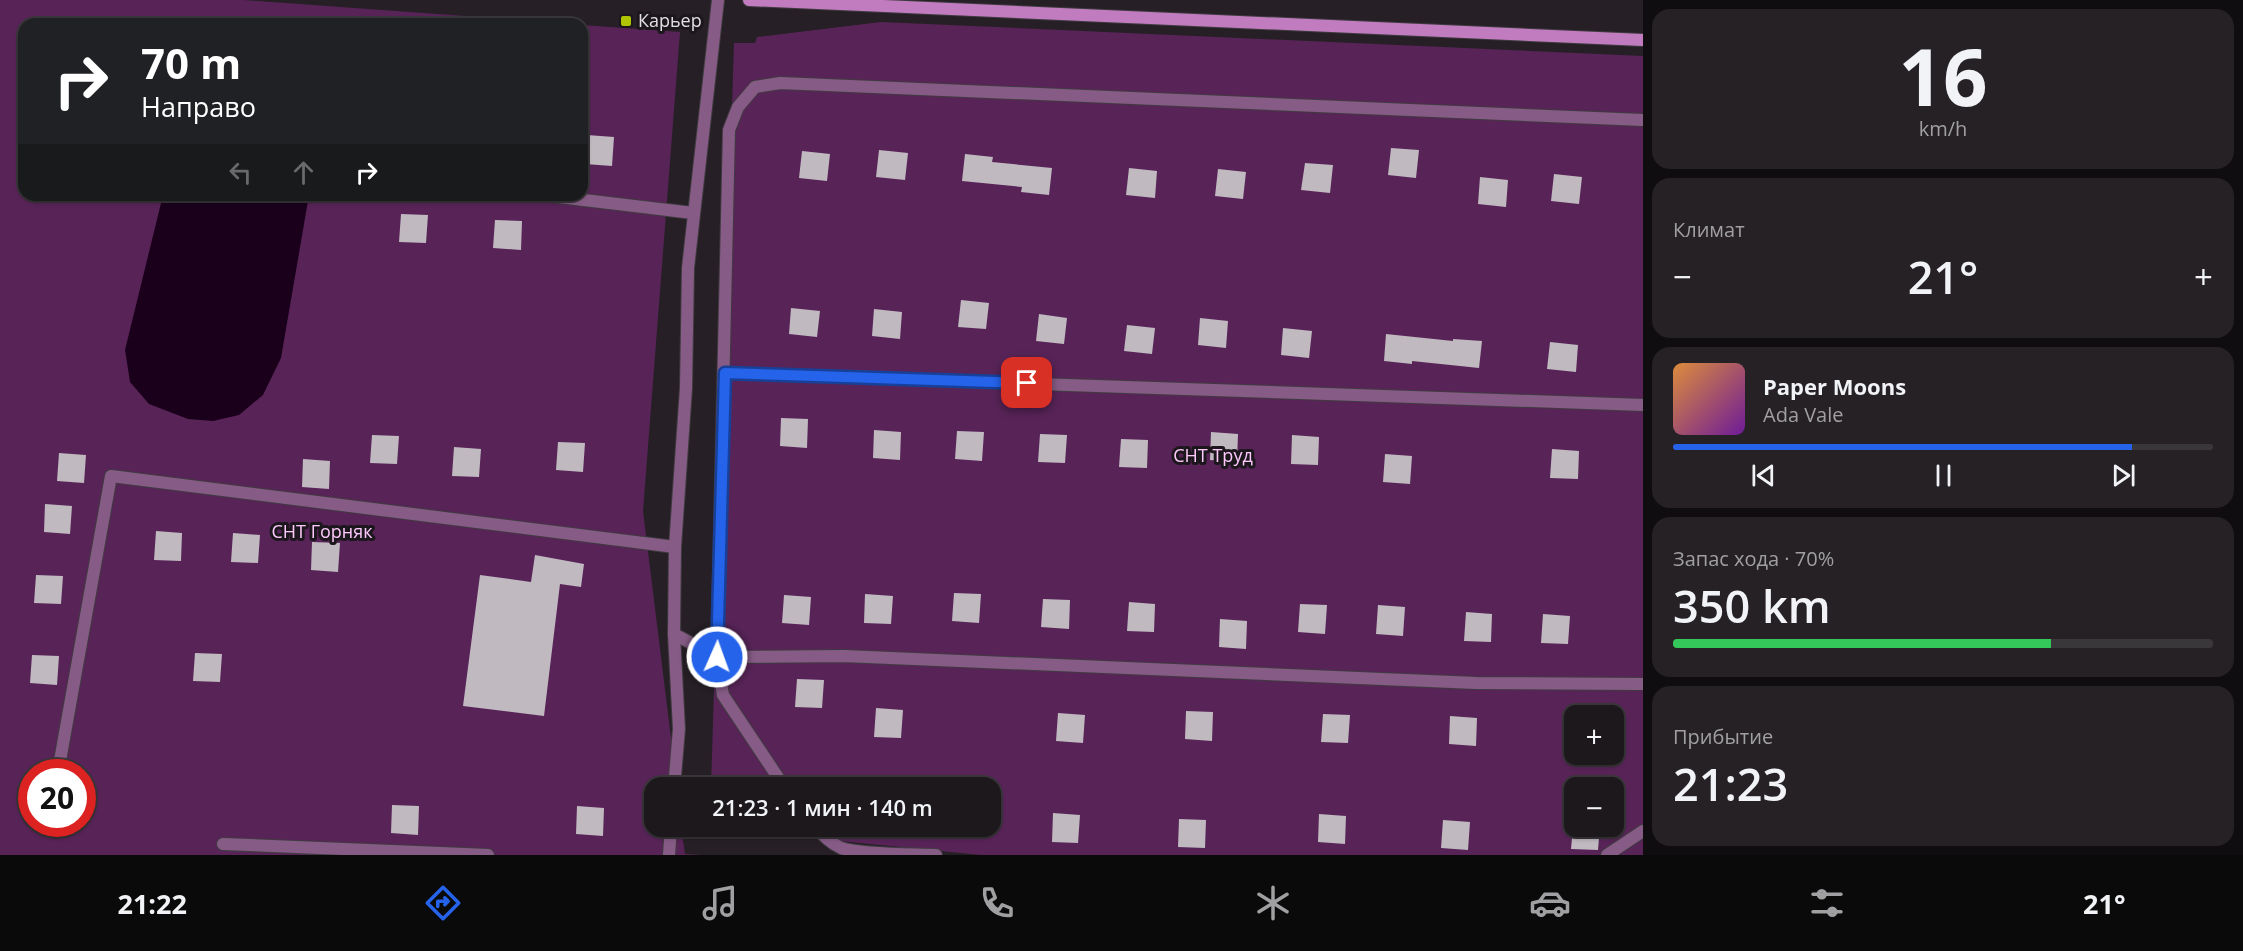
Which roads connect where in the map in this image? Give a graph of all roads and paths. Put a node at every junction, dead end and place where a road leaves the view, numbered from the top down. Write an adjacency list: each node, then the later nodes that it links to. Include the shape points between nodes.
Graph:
1 (718, 0): 6 (street)
2 (749, 0): 3 (street)
3 (1643, 40)
4 (1643, 120): 7 (street, via 780,83 755,87 738,107 729,130)
5 (588, 200): 6 (street)
6 (693, 213): 9 (street)
7 (725, 373): 8 (street); 11 (street)
8 (1643, 405)
9 (675, 547): 10 (street); 13 (street, via 111,476)
10 (674, 634): 11 (street); 14 (street, via 679,729)
11 (717, 657): 12 (street, via 844,656 1476,683); 15 (street, via 723,695)
12 (1643, 684)
13 (60, 759)
14 (675, 777)
15 (778, 777)
16 (1643, 831): 23 (street)
17 (670, 837): 21 (street)
18 (825, 837): 22 (street, via 841,848 864,852)
19 (223, 844): 20 (street)
20 (488, 855)
21 (669, 855)
22 (936, 855)
23 (1607, 855)

